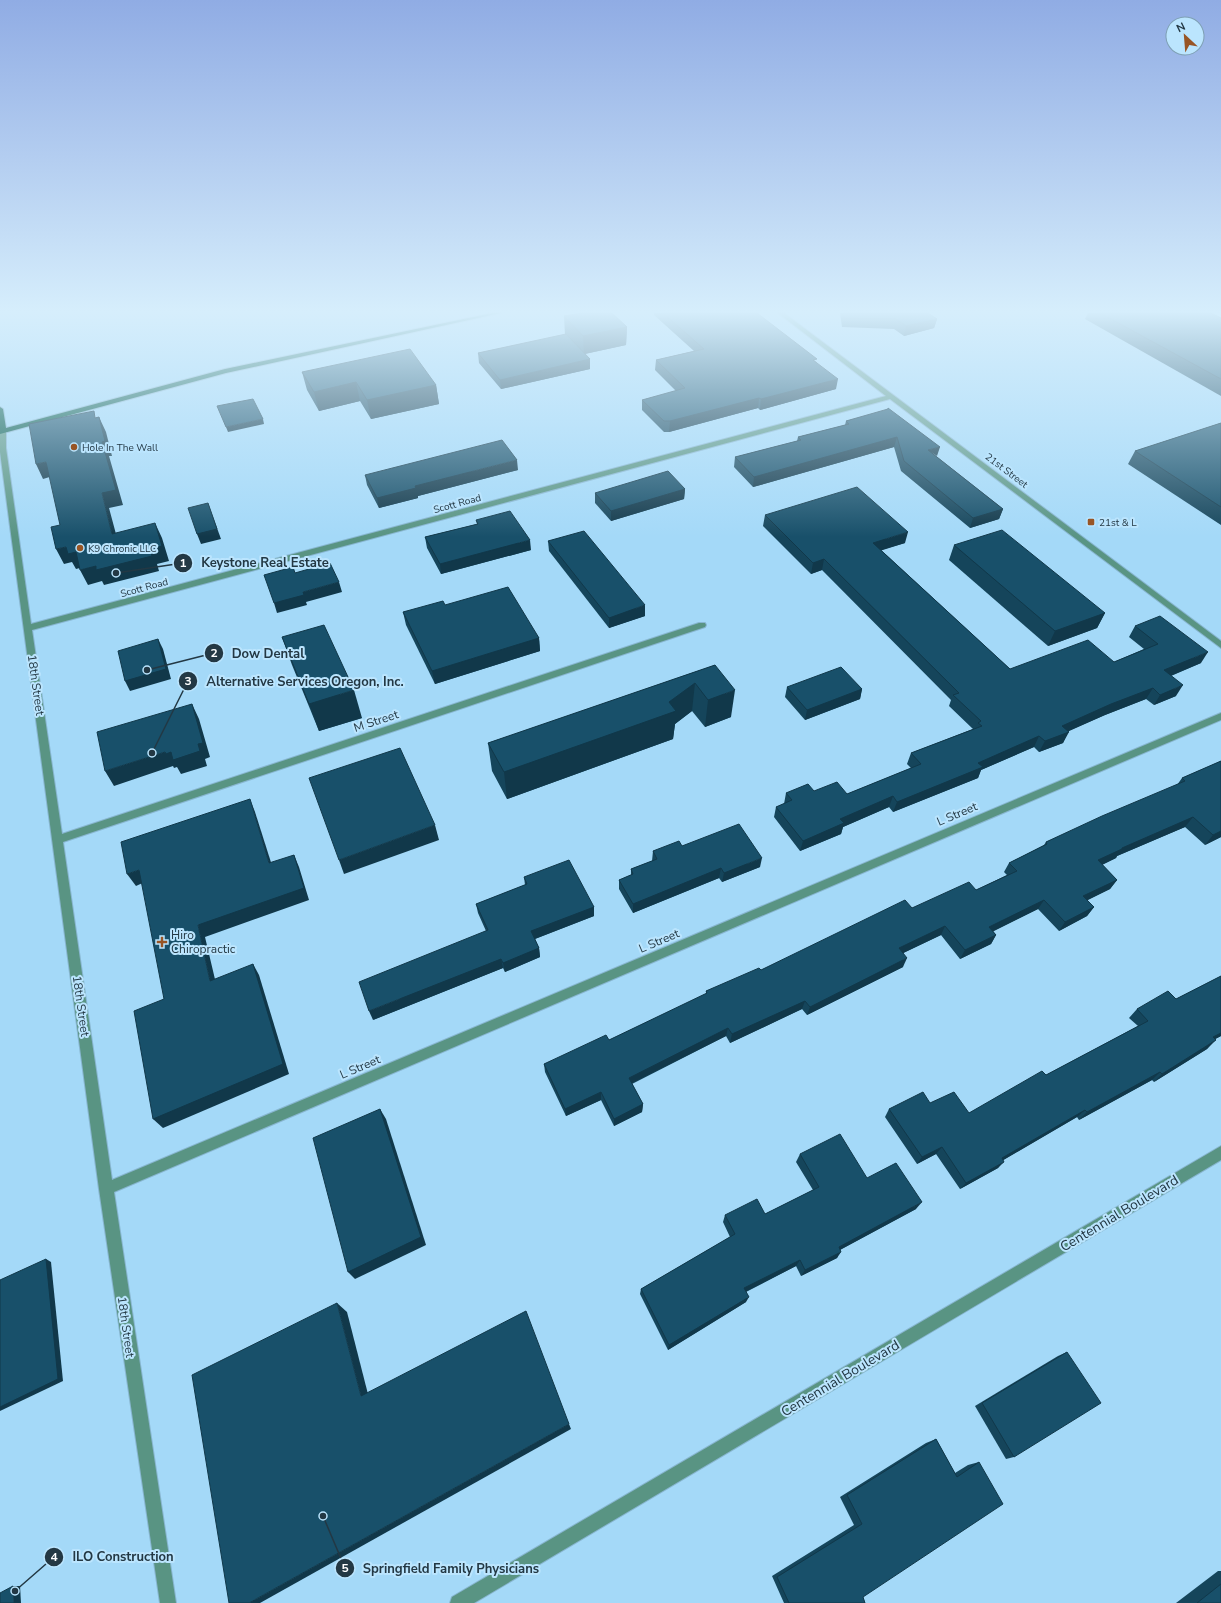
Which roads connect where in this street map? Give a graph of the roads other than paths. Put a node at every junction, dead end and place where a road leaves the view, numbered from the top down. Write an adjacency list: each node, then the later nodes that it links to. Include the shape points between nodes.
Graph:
1 (164, 388): 5 (main road)
2 (881, 388): 3 (street, 21st Street)
3 (892, 396): 7 (street, Scott Road); 8 (street, 21st Street)
4 (0, 409): 5 (main road, 18th Street)
5 (2, 432): 7 (street, 18th Street)
6 (702, 625): 10 (street, M Street)
7 (28, 628): 10 (street, 18th Street)
8 (1221, 645)
9 (1221, 716): 12 (street, L Street)
10 (58, 840): 12 (street, 18th Street)
11 (1221, 1153): 14 (street, Centennial Boulevard)
12 (106, 1189): 13 (street, 18th Street)
13 (168, 1603)
14 (458, 1603)

